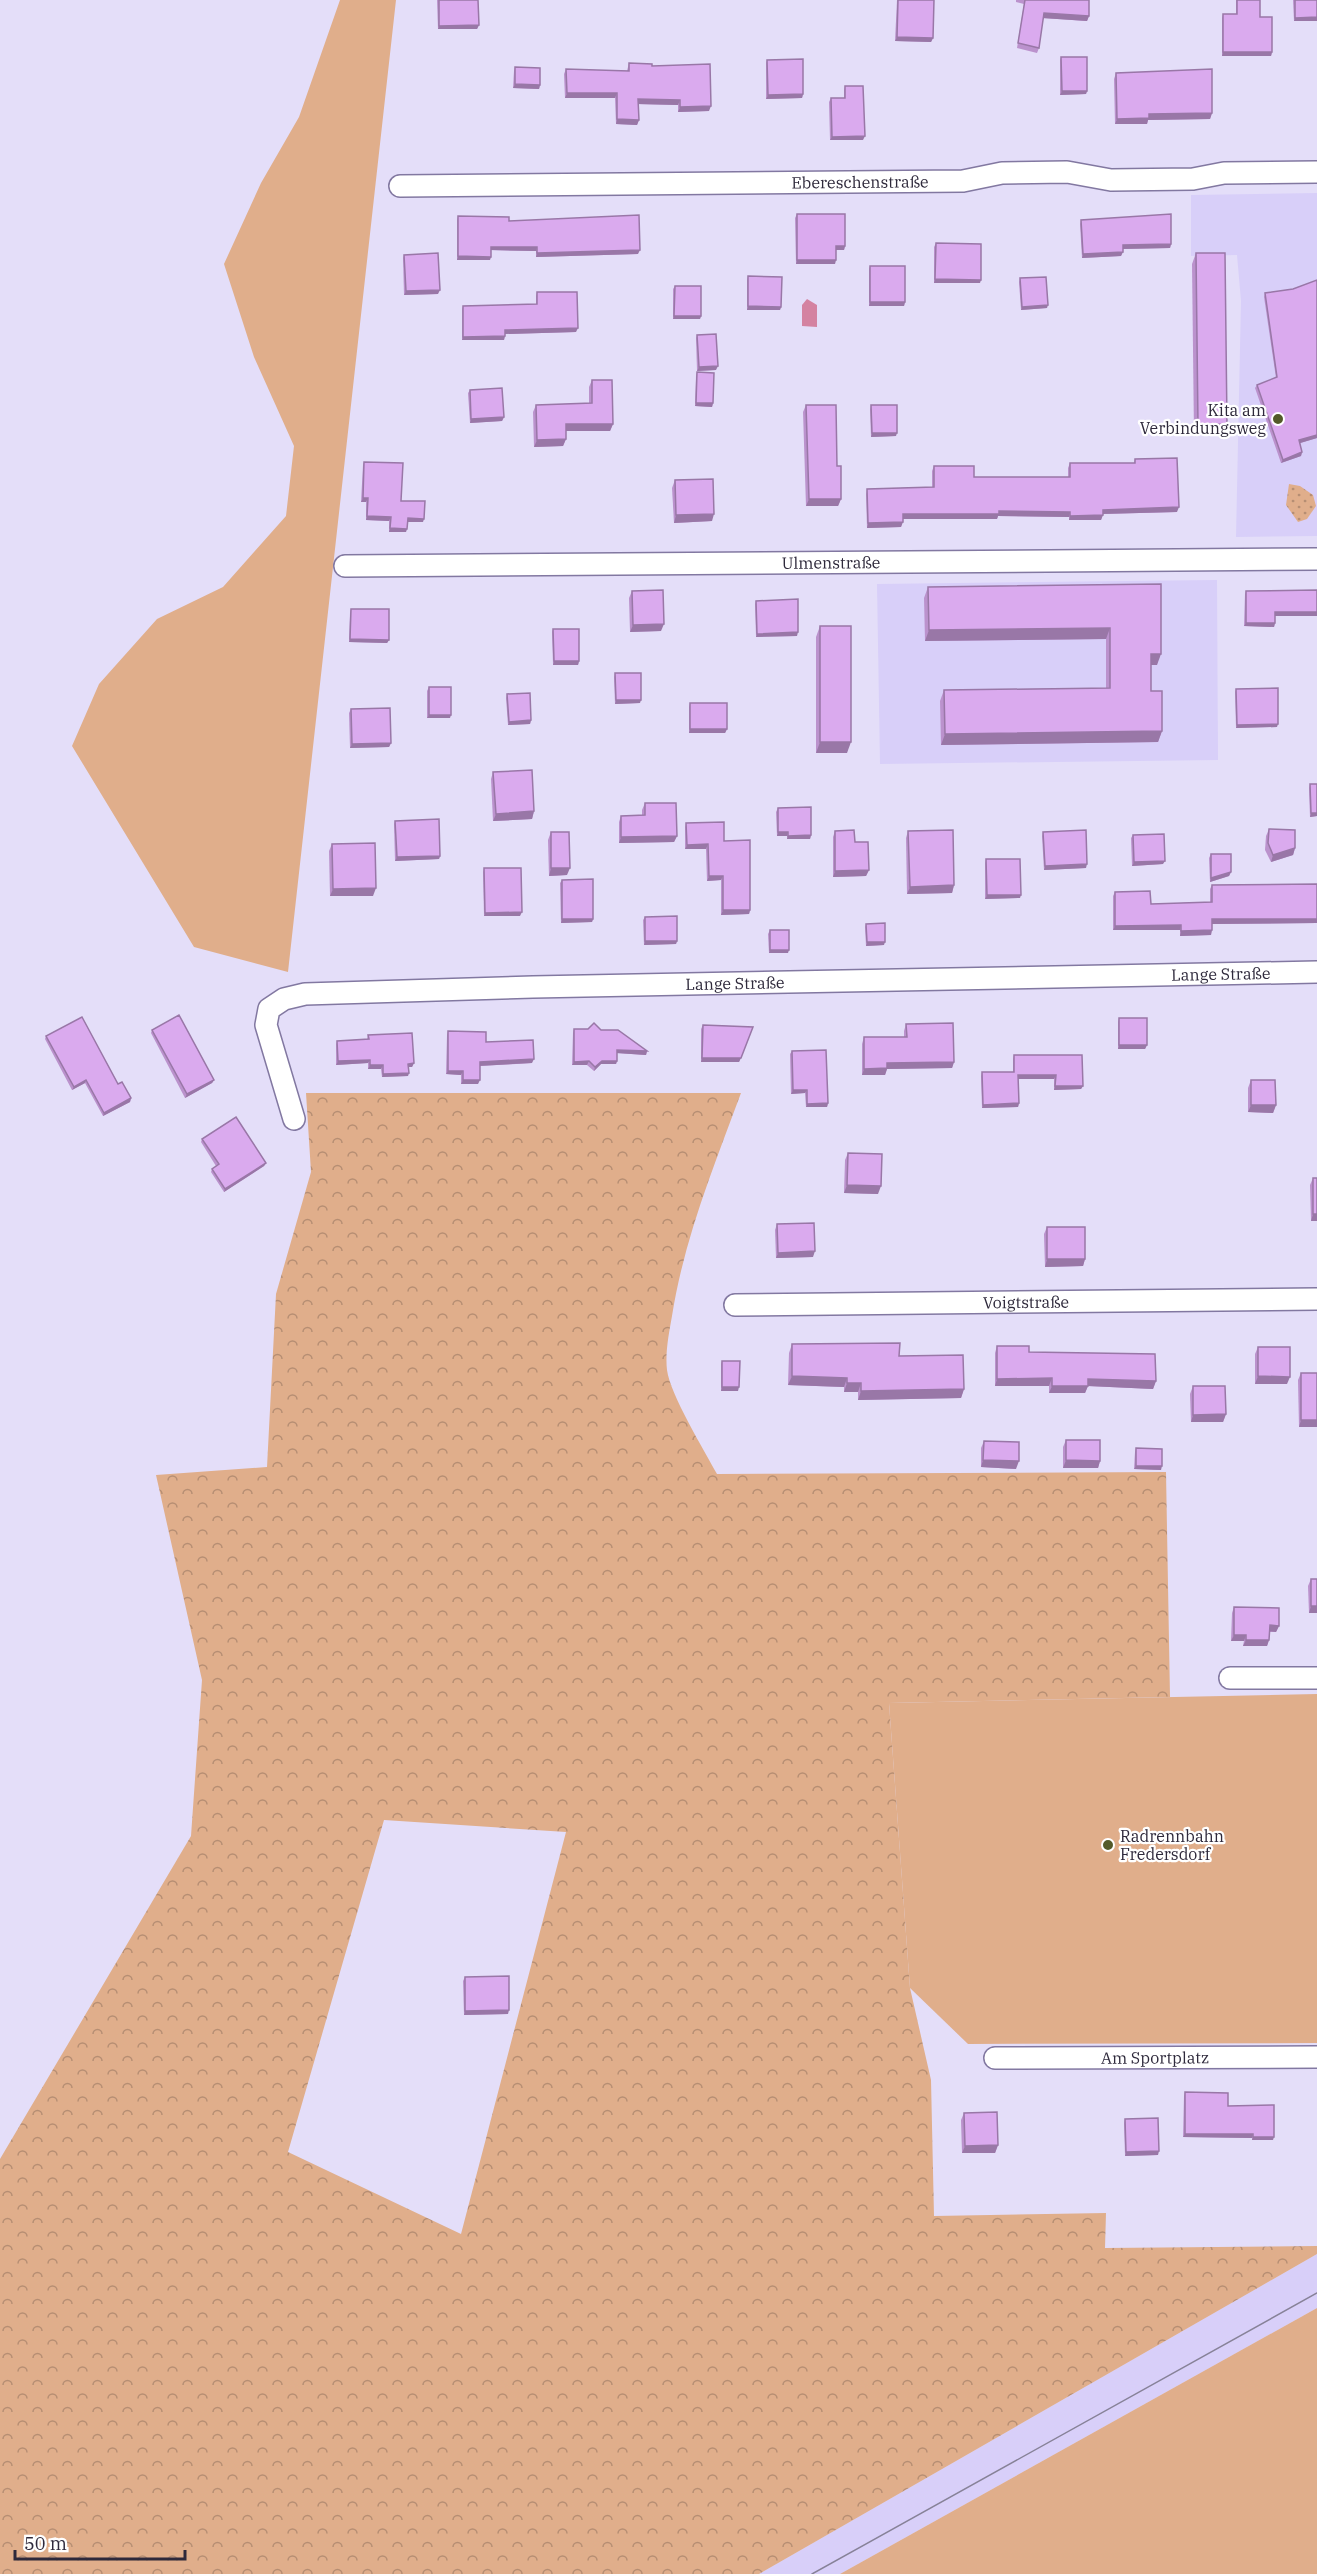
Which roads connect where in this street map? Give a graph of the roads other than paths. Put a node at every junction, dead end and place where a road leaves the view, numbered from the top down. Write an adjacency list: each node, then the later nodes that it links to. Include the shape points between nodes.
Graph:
1 (1317, 172): 2 (street, Ebereschenstraße, via 1224,173 1193,179 1134,180 1067,172 1002,173 952,182)
2 (400, 186)
3 (1317, 559): 4 (street, Ulmenstraße)
4 (345, 566)
5 (1317, 972): 6 (street, Lange Straße, via 305,994 284,999 269,1009 266,1025)
6 (294, 1119)
7 (1317, 1299): 8 (street, Voigtstraße)
8 (735, 1305)
9 (1230, 1677): 10 (street)
10 (1317, 1678)
11 (1317, 2057): 12 (street, Am Sportplatz)
12 (995, 2058)

